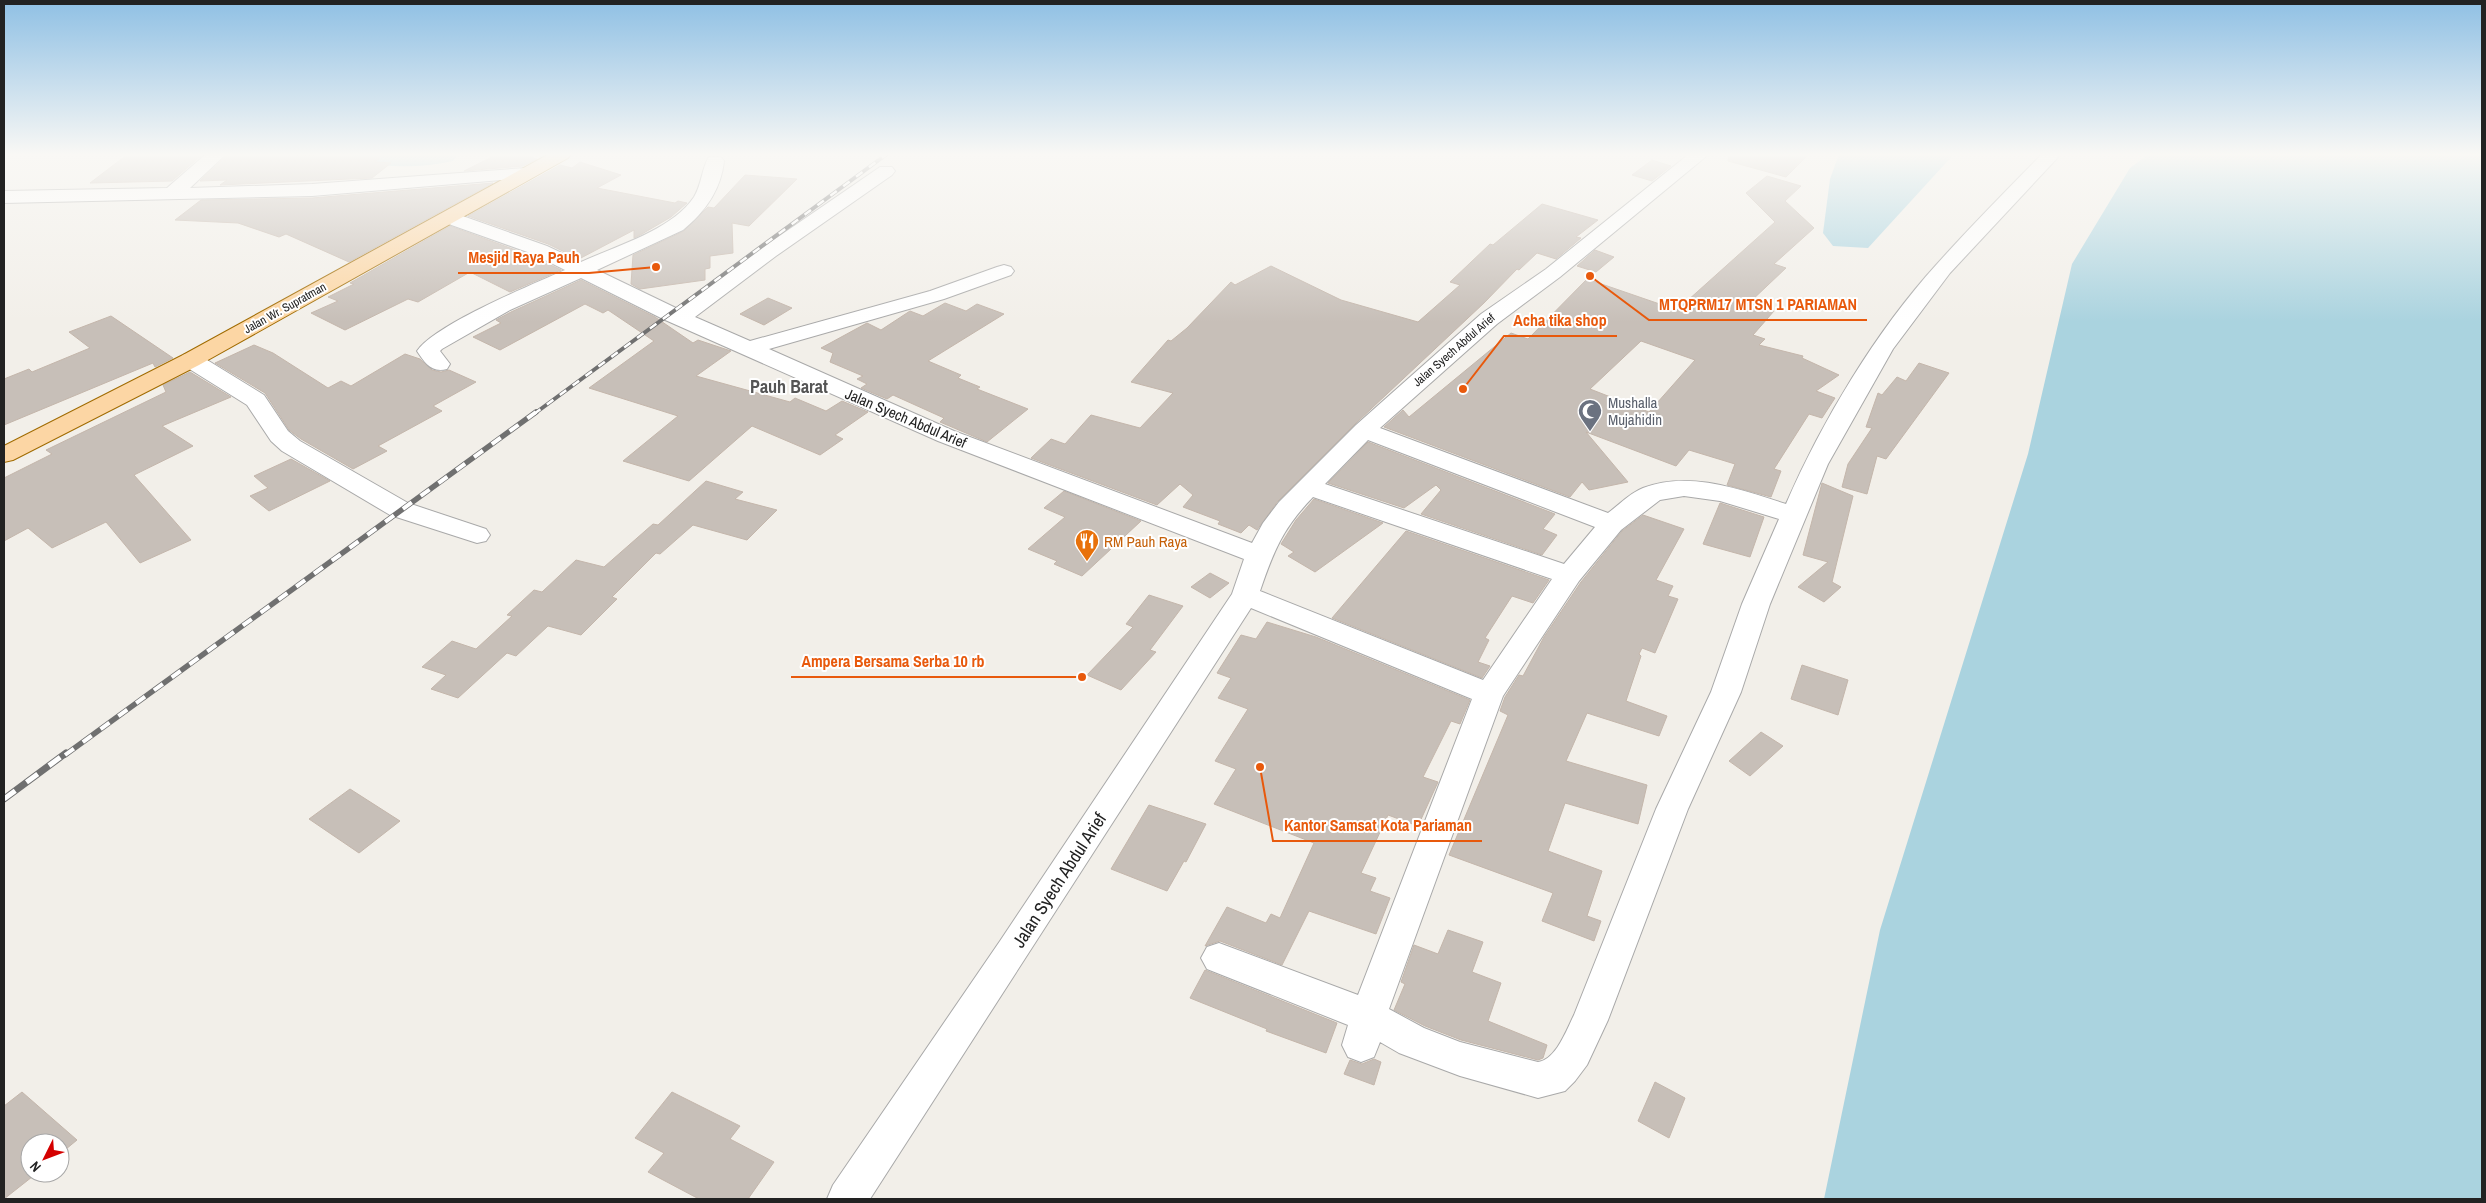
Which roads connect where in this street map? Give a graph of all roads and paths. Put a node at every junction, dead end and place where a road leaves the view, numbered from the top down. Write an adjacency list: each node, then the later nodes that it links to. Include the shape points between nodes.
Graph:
1 (463, 210): 6 (main road, Jalan Wr. Supratman)
2 (691, 210): 7 (street, via 682,222)
3 (829, 210): 9 (street)
4 (1630, 210): 13 (street, Jalan Syech Abdul Arief, via 1490,319)
5 (1999, 210): 16 (street, via 1943,269 1883,347 1816,464)
6 (450, 218): 7 (street, Jalan Syech Abdul Arief, via 540,250); 11 (main road, Jalan Wr. Supratman)
7 (584, 270): 9 (street, Jalan Syech Abdul Arief); 12 (street, via 503,306 434,344 428,351)
8 (1004, 271): 10 (street, via 938,294)
9 (680, 318): 10 (street, Jalan Syech Abdul Arief)
10 (749, 348): 19 (street, Jalan Syech Abdul Arief, via 946,436)
11 (191, 360): 14 (main road, Jalan Wr. Supratman); 18 (street, via 256,400 275,432 291,446 399,509)
12 (439, 364)
13 (1364, 430): 15 (street, Jalan Syech Abdul Arief); 17 (street)
14 (4, 455)
15 (1309, 486): 19 (street, Jalan Syech Abdul Arief, via 1272,529); 20 (street)
16 (1793, 515): 17 (street, via 1704,490 1684,488 1652,494); 24 (street, via 1756,604 1726,692 1672,809 1590,1020 1562,1069 1552,1078 1538,1080)
17 (1612, 524): 20 (street)
18 (477, 535)
19 (1259, 555): 21 (street, Jalan Syech Abdul Arief)
20 (1569, 576): 22 (street)
21 (1245, 595): 22 (street); 25 (street, Jalan Syech Abdul Arief)
22 (1489, 694): 24 (street)
23 (1219, 958): 24 (street)
24 (1364, 1031)
25 (847, 1199)

